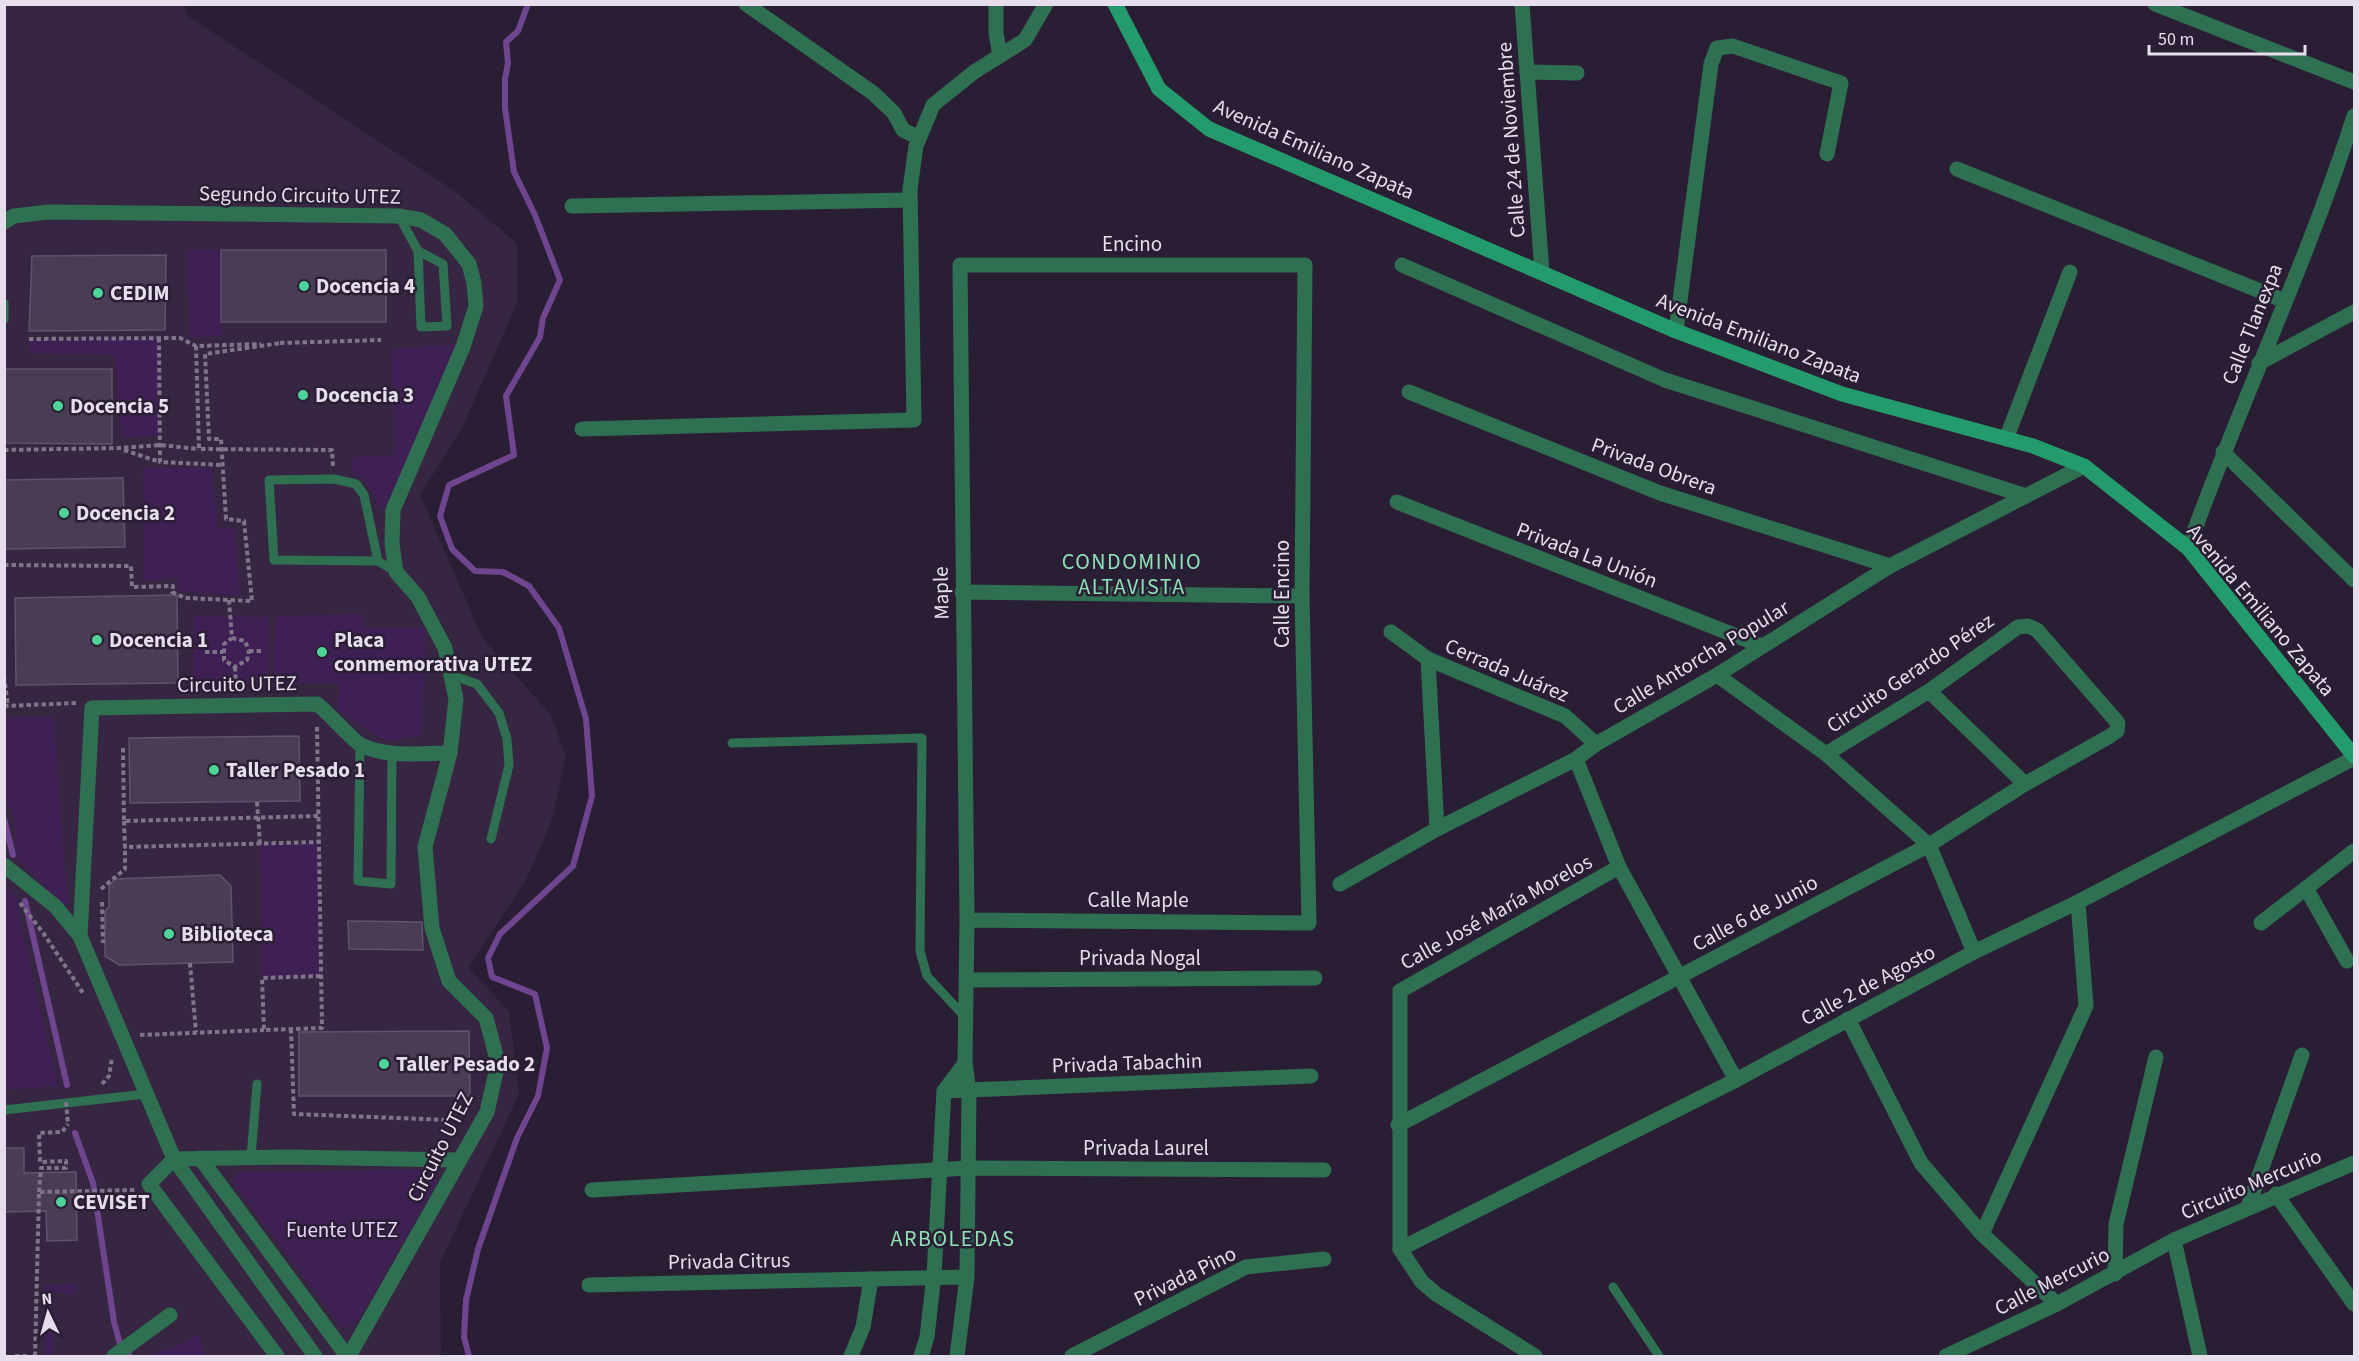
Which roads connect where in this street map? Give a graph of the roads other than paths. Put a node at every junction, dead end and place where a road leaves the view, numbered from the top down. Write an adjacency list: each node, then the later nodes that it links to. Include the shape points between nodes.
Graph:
1 (746, 4): 12 (street, via 873,93 894,113 903,130)
2 (996, 4): 7 (street)
3 (1046, 4): 7 (street, via 1025,40)
4 (1115, 4): 23 (main road, Avenida Emiliano Zapata, via 1159,89 1209,129)
5 (1522, 4): 8 (street, Calle 24 de Noviembre)
6 (2155, 4): 10 (street)
7 (1000, 56): 12 (street, via 933,105)
8 (1527, 72): 9 (street); 23 (street, Calle 24 de Noviembre)
9 (1577, 73)
10 (2355, 82)
11 (2355, 116): 25 (street, Calle Tlanexpa)
12 (919, 138): 15 (street)
13 (1827, 154): 29 (street, via 1840,83 1733,46 1717,48 1711,64)
14 (1957, 169): 25 (street)
15 (910, 200): 16 (street); 32 (street, via 914,420)
16 (572, 206)
17 (399, 216): 18 (street, Segundo Circuito UTEZ, via 48,212 14,216); 19 (lane); 41 (street, Segundo Circuito UTEZ, via 421,220 445,234 469,264 476,306 463,346 393,510)
18 (4, 222)
19 (418, 251): 19 (lane, via 421,327 447,327 443,264)
20 (960, 265): 21 (street, Encino); 43 (street, Maple)
21 (1305, 265): 44 (street, Calle Encino)
22 (1402, 265): 36 (street, via 1665,380)
23 (1542, 272): 29 (main road, Avenida Emiliano Zapata)
24 (2070, 272): 33 (street)
25 (2285, 301): 30 (street, Calle Tlanexpa)
26 (4, 303): 28 (lane)
27 (2355, 312): 30 (street)
28 (4, 319)
29 (1676, 332): 33 (main road, Avenida Emiliano Zapata, via 1842,394)
30 (2259, 363): 34 (street, Calle Tlanexpa)
31 (1409, 392): 40 (street, Privada Obrera, via 1660,493)
32 (582, 429)
33 (2006, 439): 35 (main road, Avenida Emiliano Zapata)
34 (2223, 452): 38 (street, Calle Tlanexpa); 42 (street)
35 (2084, 466): 36 (street, Calle Antorcha Popular); 38 (main road, Avenida Emiliano Zapata)
36 (2026, 496): 40 (street, Calle Antorcha Popular)
37 (1397, 502): 46 (street, Privada La Unión)
38 (2188, 548): 58 (main road, Avenida Emiliano Zapata)
39 (378, 561): 39 (lane, via 364,495 356,484 334,479 268,480 274,560); 41 (lane)
40 (1890, 566): 46 (street, Calle Antorcha Popular)
41 (396, 572): 48 (street, Circuito UTEZ, via 429,617 445,648)
42 (2355, 580)
43 (962, 592): 44 (street); 70 (street, Maple)
44 (1302, 596): 72 (street, Calle Encino)
45 (1391, 632): 47 (street, Cerrada Juárez)
46 (1762, 646): 49 (street, Calle Antorcha Popular)
47 (1428, 659): 53 (street, Cerrada Juárez, via 1565,716); 61 (street, Cerrada Juárez)
48 (451, 675): 56 (street, Circuito UTEZ, via 456,699); 62 (lane, via 477,684 499,713 507,739 509,765)
49 (1717, 675): 53 (street, Calle Antorcha Popular); 57 (street)
50 (1929, 691): 51 (street, Circuito Gerardo Pérez, via 2018,627 2028,626 2037,630); 57 (street, Circuito Gerardo Pérez); 60 (street)
51 (2118, 723): 60 (street, Calle 6 de Junio, via 2117,731 2110,736)
52 (732, 743): 79 (lane, via 922,738 920,951 927,976)
53 (1596, 744): 59 (street, Calle Antorcha Popular)
54 (360, 745): 55 (street); 55 (lane, via 358,881 392,884); 73 (street, Circuito UTEZ, via 316,704 92,708)
55 (392, 752): 56 (street)
56 (450, 753): 95 (street, Circuito UTEZ, via 425,847 432,928 449,981 486,1018 498,1063 487,1112)
57 (1826, 754): 63 (street)
58 (2355, 757): 69 (street, Calle 2 de Agosto)
59 (1576, 759): 61 (street, Calle Antorcha Popular); 66 (street)
60 (2025, 784): 63 (street, Calle 6 de Junio)
61 (1437, 829): 67 (street, Calle Antorcha Popular)
62 (491, 839)
63 (1929, 845): 74 (street); 76 (street, Calle 6 de Junio)
64 (2355, 851): 68 (street)
65 (4, 866): 73 (street, via 56,906)
66 (1619, 867): 76 (street); 91 (street, Calle José María Morelos, via 1400,991)
67 (1340, 884)
68 (2306, 888): 71 (street); 75 (street)
69 (2078, 902): 74 (street, Calle 2 de Agosto); 103 (street, via 2086,1006)
70 (967, 920): 72 (street, Calle Maple); 78 (street, Maple)
71 (2260, 922)
72 (1309, 923)
73 (80, 936): 89 (street, Circuito UTEZ)
74 (1974, 952): 80 (street, Calle 2 de Agosto)
75 (2347, 961)
76 (1679, 977): 85 (street); 91 (street, Calle 6 de Junio)
77 (1315, 978): 78 (street, Privada Nogal)
78 (966, 980): 79 (street, Maple)
79 (966, 1017): 83 (street, Maple)
80 (1848, 1019): 85 (street, Calle 2 de Agosto); 103 (street, via 1921,1163)
81 (2302, 1055): 102 (street)
82 (2156, 1057): 107 (street, via 2116,1224)
83 (965, 1063): 87 (street); 88 (street, Maple)
84 (1311, 1076): 88 (street, Privada Tabachin)
85 (1736, 1080): 105 (street, Calle 2 de Agosto)
86 (257, 1084): 92 (lane)
87 (944, 1091): 88 (street, Privada Tabachin); 98 (street)
88 (969, 1091): 97 (street, Maple)
89 (146, 1094): 90 (lane); 94 (street, Circuito UTEZ)
90 (4, 1110)
91 (1398, 1125): 105 (street, Calle José María Morelos)
92 (251, 1157): 93 (street); 95 (street)
93 (200, 1158): 94 (street); 119 (street)
94 (174, 1159): 117 (street, via 149,1184); 118 (street, Circuito UTEZ)
95 (459, 1160): 119 (street, Circuito UTEZ)
96 (2355, 1162): 101 (street, Circuito Mercurio)
97 (969, 1168): 98 (street, Privada Laurel); 99 (street, Privada Laurel); 109 (street, Maple)
98 (939, 1170): 100 (street); 108 (street)
99 (1324, 1170)
100 (592, 1190)
101 (2276, 1194): 102 (street, Circuito Mercurio); 114 (street)
102 (2248, 1207): 104 (street, Circuito Mercurio)
103 (1982, 1234): 113 (street)
104 (2174, 1240): 107 (street, Calle Mercurio); 127 (street, Circuito Mercurio)
105 (1400, 1249): 124 (street, via 1422,1282 1436,1294)
106 (1324, 1259): 123 (street, Privada Pino, via 1246,1267)
107 (2115, 1274): 113 (street, Calle Mercurio)
108 (934, 1275): 109 (street, Privada Citrus); 110 (street, Privada Citrus); 121 (street)
109 (967, 1277): 122 (street, Maple)
110 (871, 1278): 111 (street, Privada Citrus); 120 (street, via 863,1327)
111 (589, 1285)
112 (1613, 1287): 125 (lane)
113 (2057, 1304): 126 (street, Calle Mercurio)
114 (2355, 1304)
115 (170, 1315): 116 (street)
116 (115, 1356)
117 (277, 1356)
118 (315, 1356)
119 (348, 1356)
120 (851, 1356)
121 (921, 1356)
122 (957, 1356)
123 (1072, 1356)
124 (1535, 1356)
125 (1659, 1356)
126 (1946, 1356)
127 (2200, 1356)

